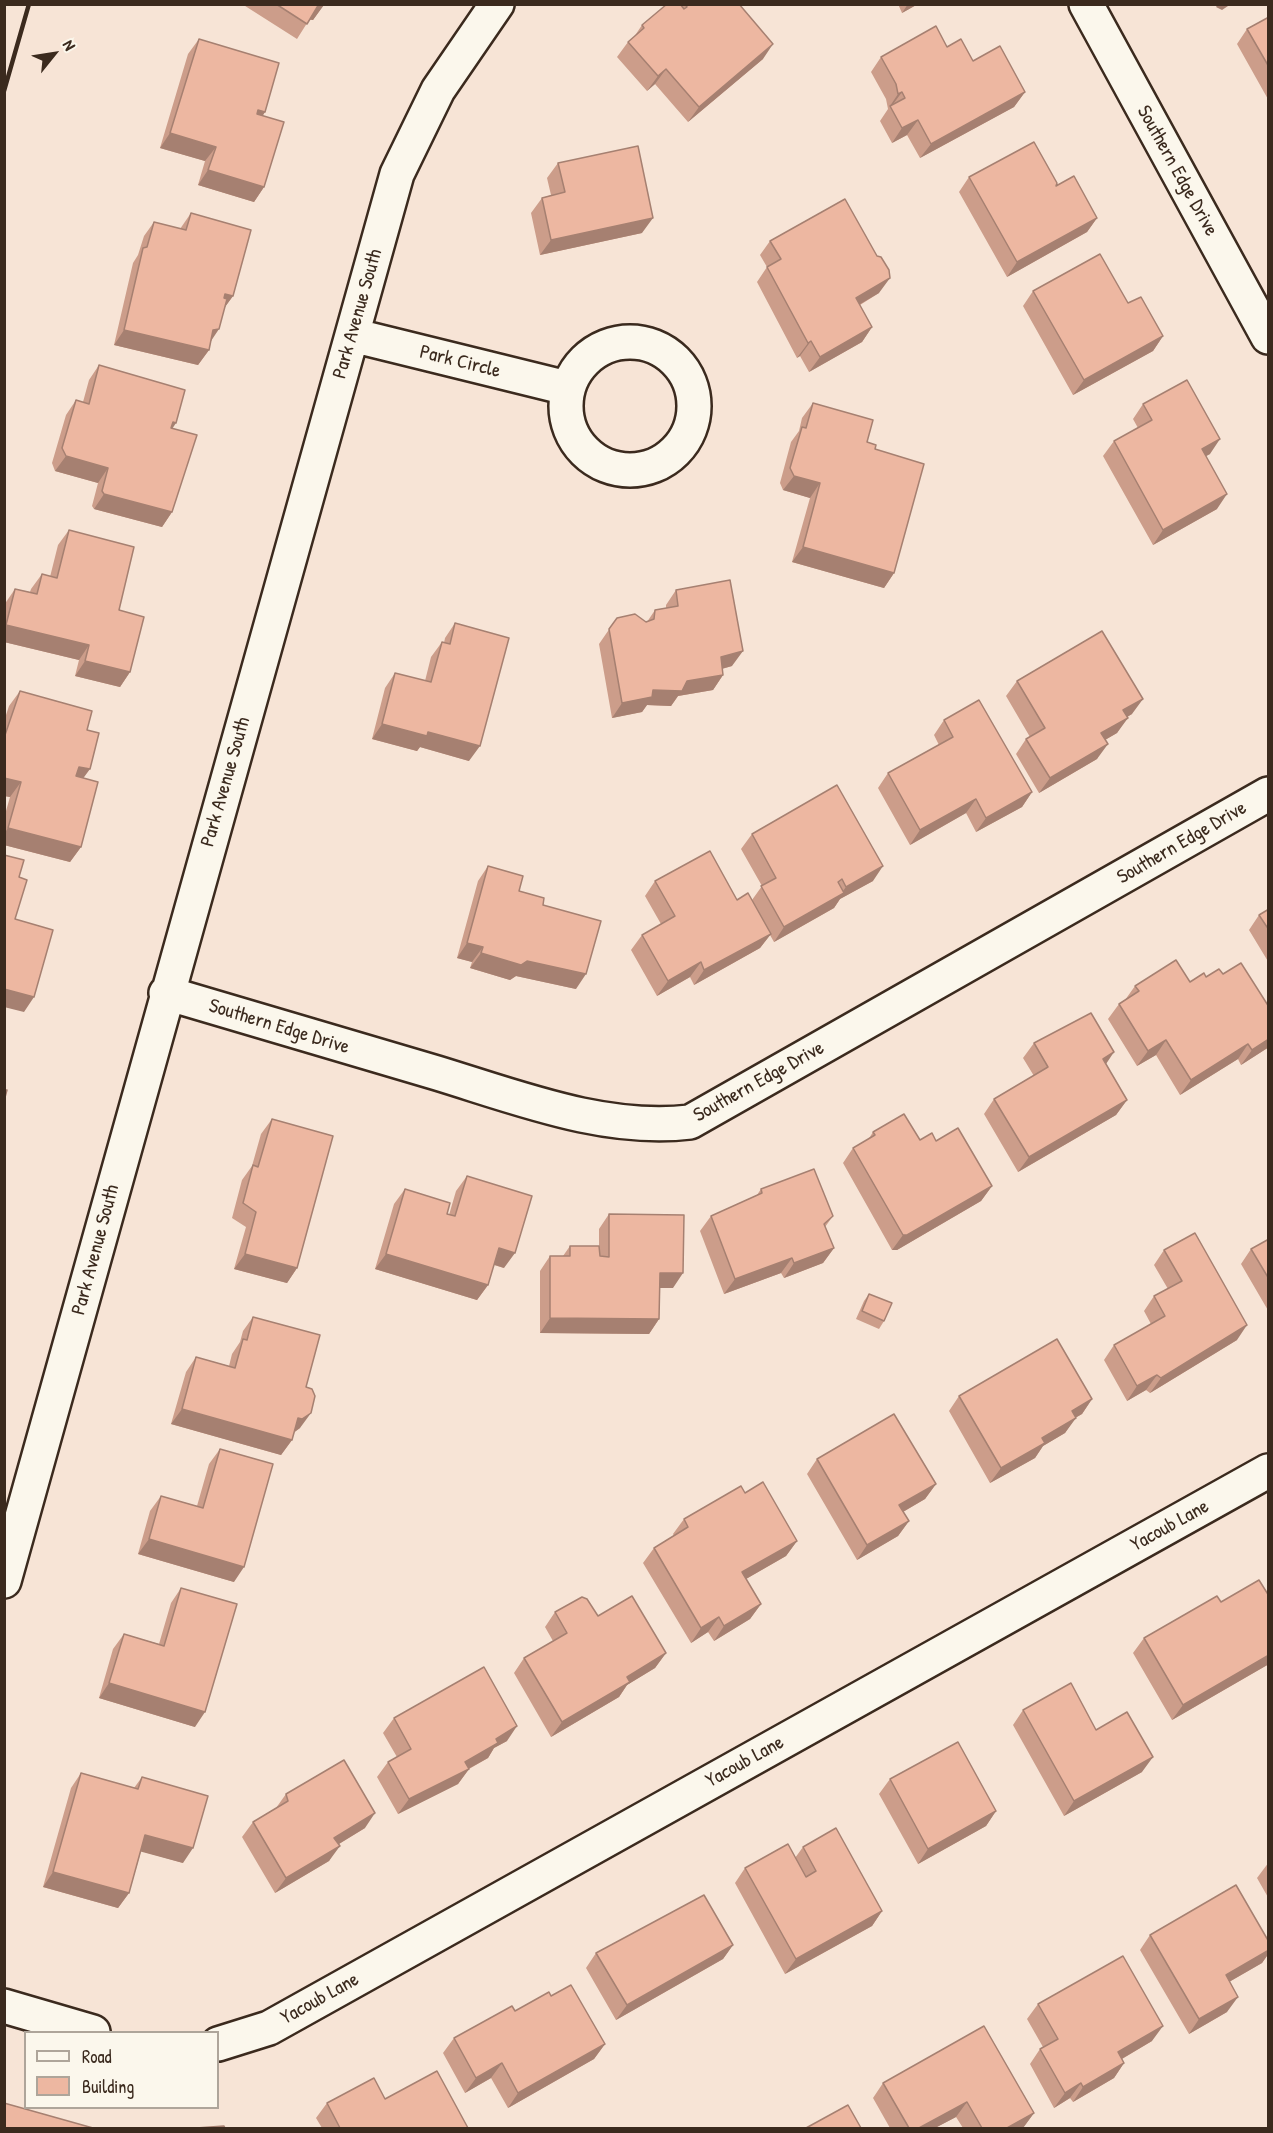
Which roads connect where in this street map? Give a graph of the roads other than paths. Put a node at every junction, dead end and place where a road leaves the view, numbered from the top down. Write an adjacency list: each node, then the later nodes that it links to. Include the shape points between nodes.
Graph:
1 (497, 4): 3 (street, Park Avenue South, via 438,90 397,174)
2 (1086, 4): 4 (street, Southern Edge Drive)
3 (352, 335): 5 (street, Park Circle); 7 (street, Park Avenue South)
4 (1269, 337)
5 (567, 388)
6 (1269, 794): 7 (street, Southern Edge Drive, via 690,1122 627,1124 542,1104)
7 (166, 993): 9 (street, Park Avenue South)
8 (1269, 1471): 12 (street, Yacoub Lane, via 268,2028)
9 (4, 1581)
10 (4, 2006): 11 (street)
11 (90, 2031)
12 (219, 2044)

